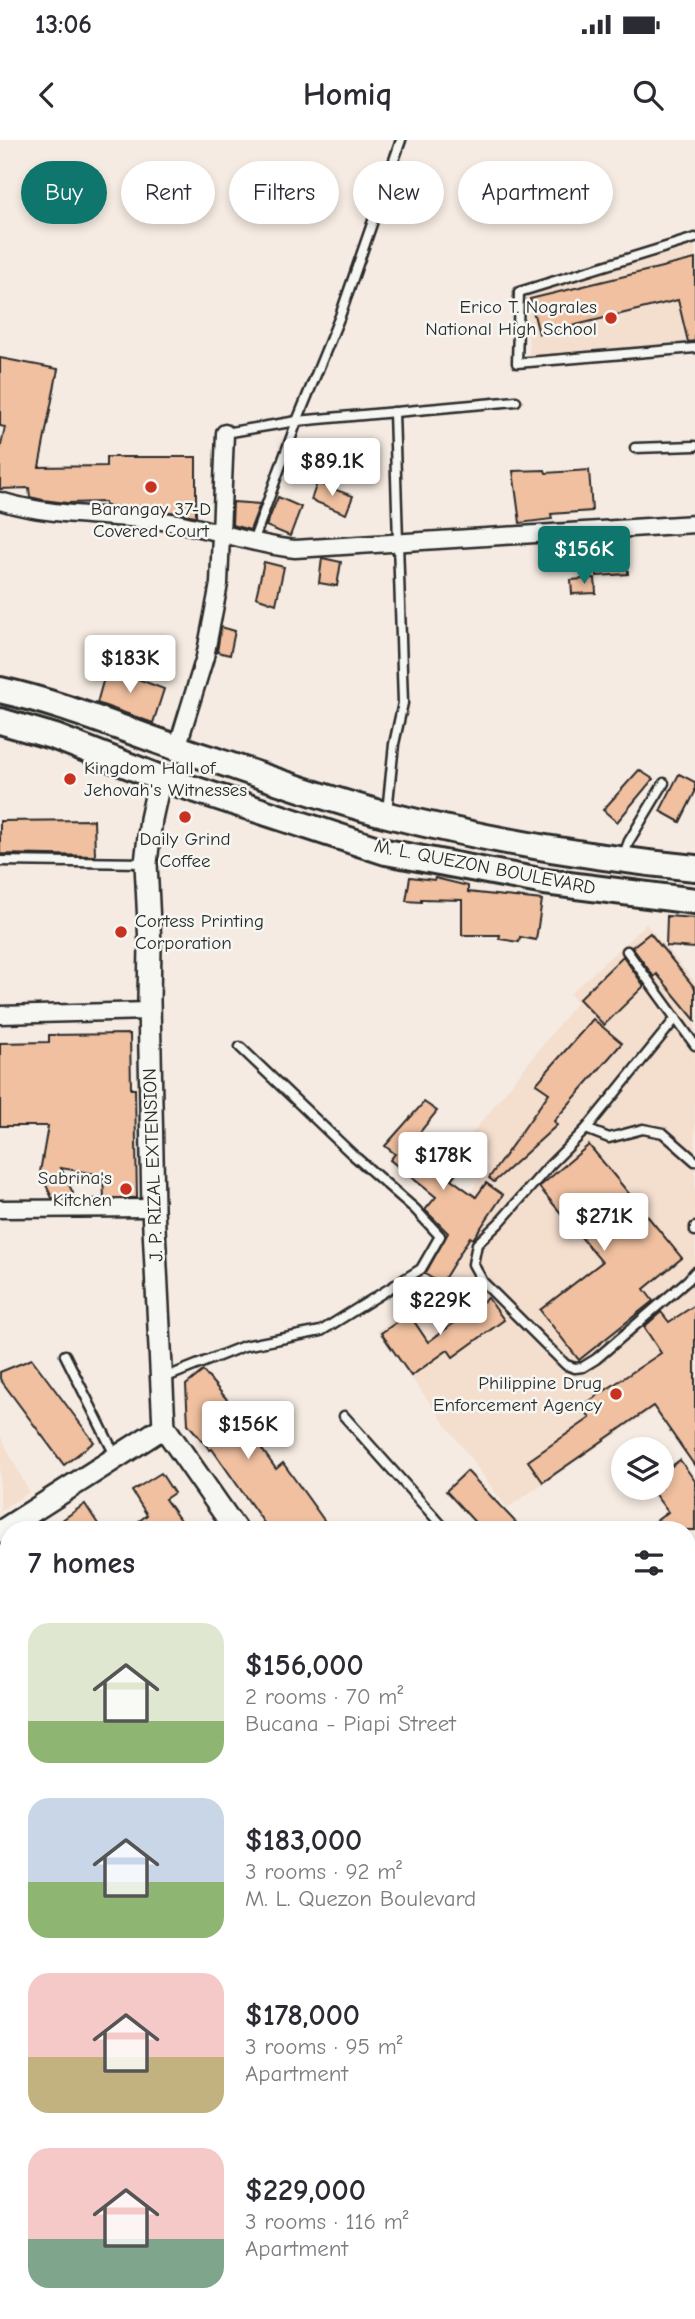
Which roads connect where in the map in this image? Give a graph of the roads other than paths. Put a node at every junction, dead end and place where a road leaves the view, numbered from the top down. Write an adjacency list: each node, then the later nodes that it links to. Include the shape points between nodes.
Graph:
1 (401, 140): 6 (lane, via 340,316)
2 (695, 238): 3 (lane, via 519,292 517,363)
3 (695, 348)
4 (516, 401): 5 (lane)
5 (394, 412): 6 (lane); 14 (lane)
6 (297, 421): 7 (lane); 13 (lane)
7 (226, 433): 12 (street)
8 (695, 446): 9 (lane)
9 (635, 448)
10 (0, 501): 12 (street, via 40,510 175,523)
11 (695, 524): 14 (street)
12 (223, 536): 13 (street); 17 (street, via 205,657)
13 (253, 542): 14 (street, via 295,549)
14 (397, 543): 20 (lane, via 403,703)
15 (0, 690): 17 (main road, M. L. QUEZON BOULEVARD, via 45,700)
16 (0, 721): 18 (main road, M. L. QUEZON BOULEVARD)
17 (177, 748): 20 (main road, M. L. QUEZON BOULEVARD)
18 (160, 778): 23 (street, J. P. RIZAL EXTENSION); 25 (main road, M. L. QUEZON BOULEVARD, via 386,852 545,882)
19 (664, 783): 22 (lane)
20 (386, 815): 22 (main road, M. L. QUEZON BOULEVARD)
21 (0, 861): 23 (lane)
22 (622, 861): 24 (main road, M. L. QUEZON BOULEVARD)
23 (146, 863): 27 (street, J. P. RIZAL EXTENSION)
24 (695, 868)
25 (695, 901)
26 (627, 951): 29 (lane)
27 (149, 1011): 28 (street); 34 (street, J. P. RIZAL EXTENSION)
28 (0, 1015)
29 (676, 1018): 30 (lane); 32 (lane)
30 (695, 1045)
31 (240, 1047): 38 (lane, via 440,1236 421,1269 321,1331 244,1346)
32 (586, 1129): 33 (lane, via 609,1138 643,1129 663,1133); 36 (lane, via 477,1244 473,1264 484,1282 558,1359 575,1368 596,1359)
33 (695, 1161)
34 (153, 1208): 35 (street); 38 (street, J. P. RIZAL EXTENSION)
35 (0, 1209)
36 (695, 1272)
37 (65, 1354): 41 (lane)
38 (163, 1378): 40 (street, J. P. RIZAL EXTENSION)
39 (344, 1416): 44 (lane)
40 (164, 1427): 41 (street); 43 (street)
41 (116, 1457): 42 (street)
42 (12, 1521)
43 (230, 1521)
44 (438, 1521)

